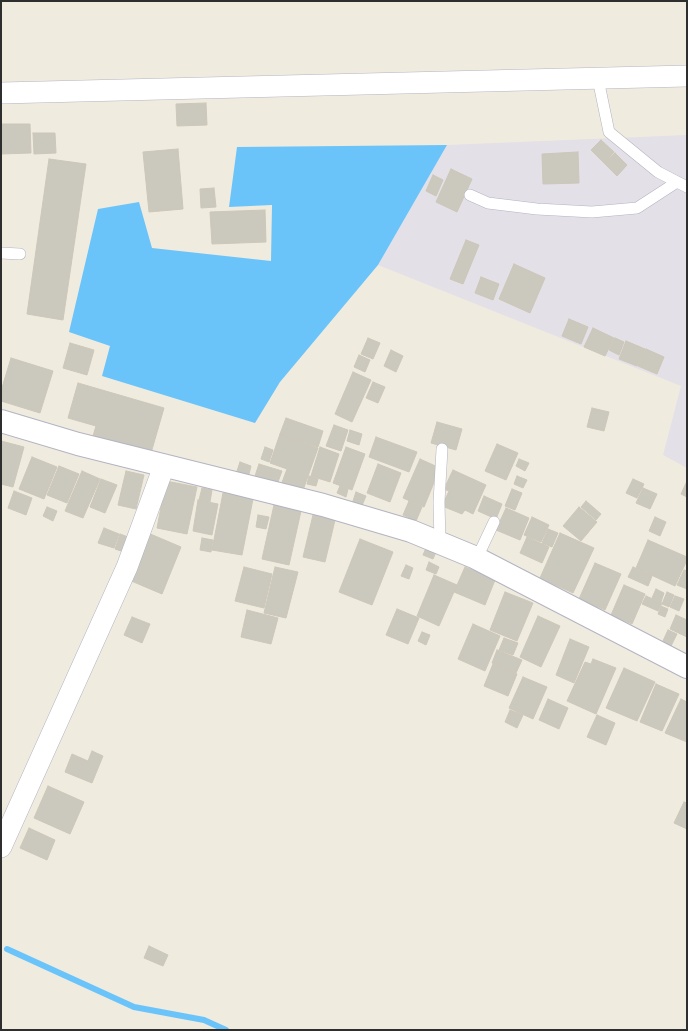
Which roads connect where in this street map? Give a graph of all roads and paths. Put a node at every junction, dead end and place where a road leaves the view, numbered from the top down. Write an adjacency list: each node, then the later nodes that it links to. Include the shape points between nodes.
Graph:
1 (687, 76): 2 (street)
2 (598, 79): 3 (street); 4 (lane, via 609,132 658,172)
3 (1, 93)
4 (682, 184): 5 (lane, via 637,208 592,212 488,203)
5 (470, 195)
6 (1, 253): 7 (lane)
7 (20, 254)
8 (1, 421): 10 (street)
9 (442, 449): 12 (lane)
10 (164, 466): 12 (street, via 375,519); 15 (street, via 127,567)
11 (494, 522): 13 (lane)
12 (440, 543): 13 (street)
13 (477, 558): 14 (street)
14 (687, 667)
15 (1, 847)

